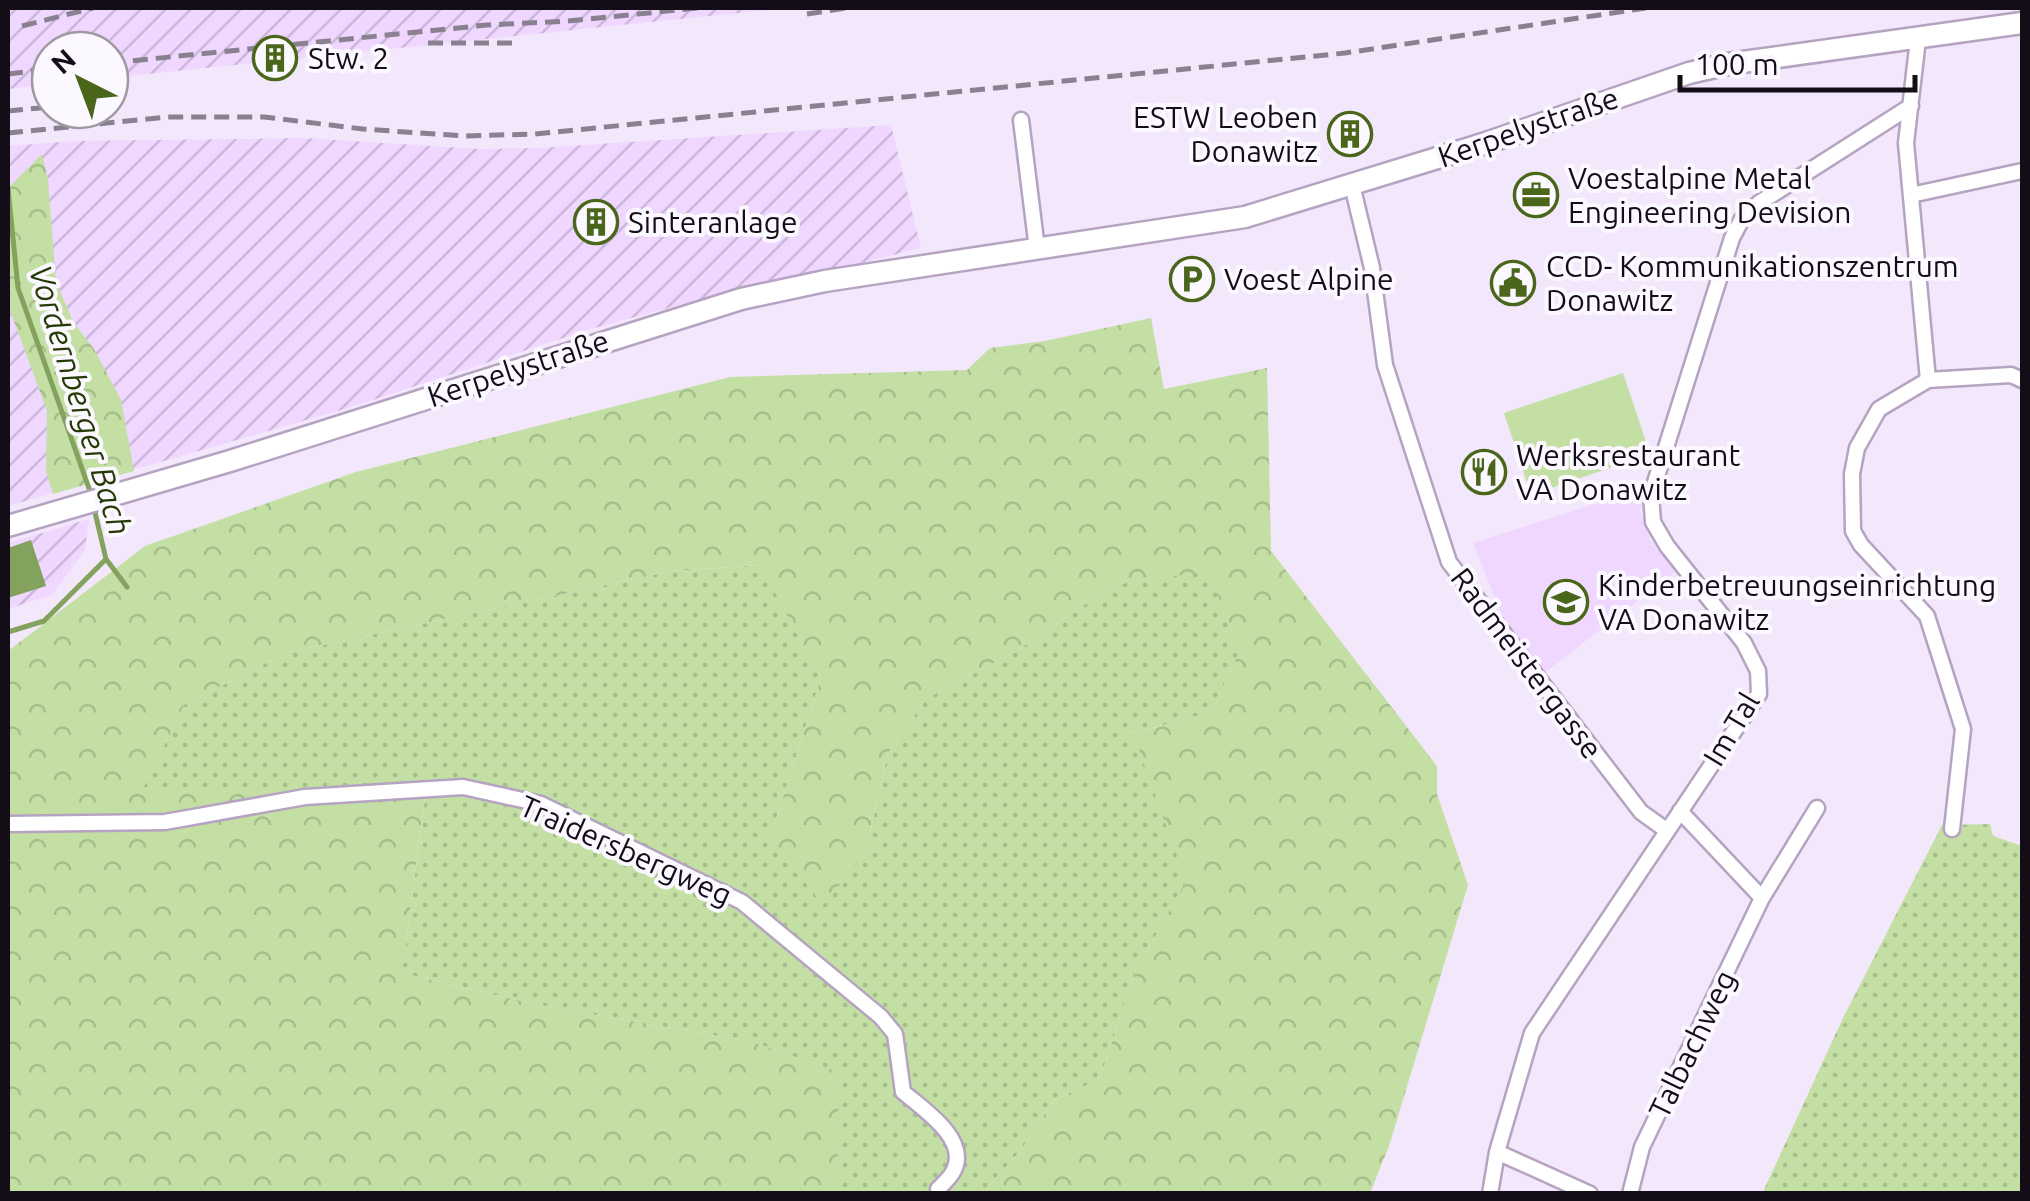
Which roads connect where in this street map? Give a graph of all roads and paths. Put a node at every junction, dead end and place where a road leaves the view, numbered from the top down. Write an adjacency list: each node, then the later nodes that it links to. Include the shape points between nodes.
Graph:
1 (2022, 23): 2 (main road, Kerpelystraße)
2 (1918, 38): 3 (street); 6 (main road, Kerpelystraße, via 1689,73)
3 (1911, 106): 7 (street); 13 (street, Im Tal, via 1758,203 1732,238 1651,495 1653,522 1744,644 1758,671 1759,694)
4 (1022, 120): 8 (street)
5 (2022, 171): 7 (street)
6 (1352, 185): 8 (main road, Kerpelystraße, via 1245,216); 16 (street, Radmeistergasse, via 1372,268 1384,365 1449,562 1641,812)
7 (1911, 195): 9 (street)
8 (1037, 250): 11 (main road, Kerpelystraße, via 741,298)
9 (1928, 380): 10 (street); 15 (street, via 1879,409 1857,448 1852,531 1927,616 1963,729)
10 (2022, 380)
11 (8, 526)
12 (1817, 808): 17 (street, Talbachweg)
13 (1680, 810): 16 (street, Im Tal); 17 (street)
14 (8, 824): 19 (street, Traidersbergweg, via 165,822 306,797 463,787 540,804 742,902 881,1016 895,1034 903,1092 956,1146 956,1169)
15 (1952, 828)
16 (1666, 830): 18 (street, Im Tal, via 1532,1032)
17 (1762, 898): 22 (street, Talbachweg, via 1642,1147)
18 (1497, 1152): 20 (street, Im Tal); 21 (street)
19 (938, 1189)
20 (1490, 1194)
21 (1590, 1194)
22 (1630, 1194)

